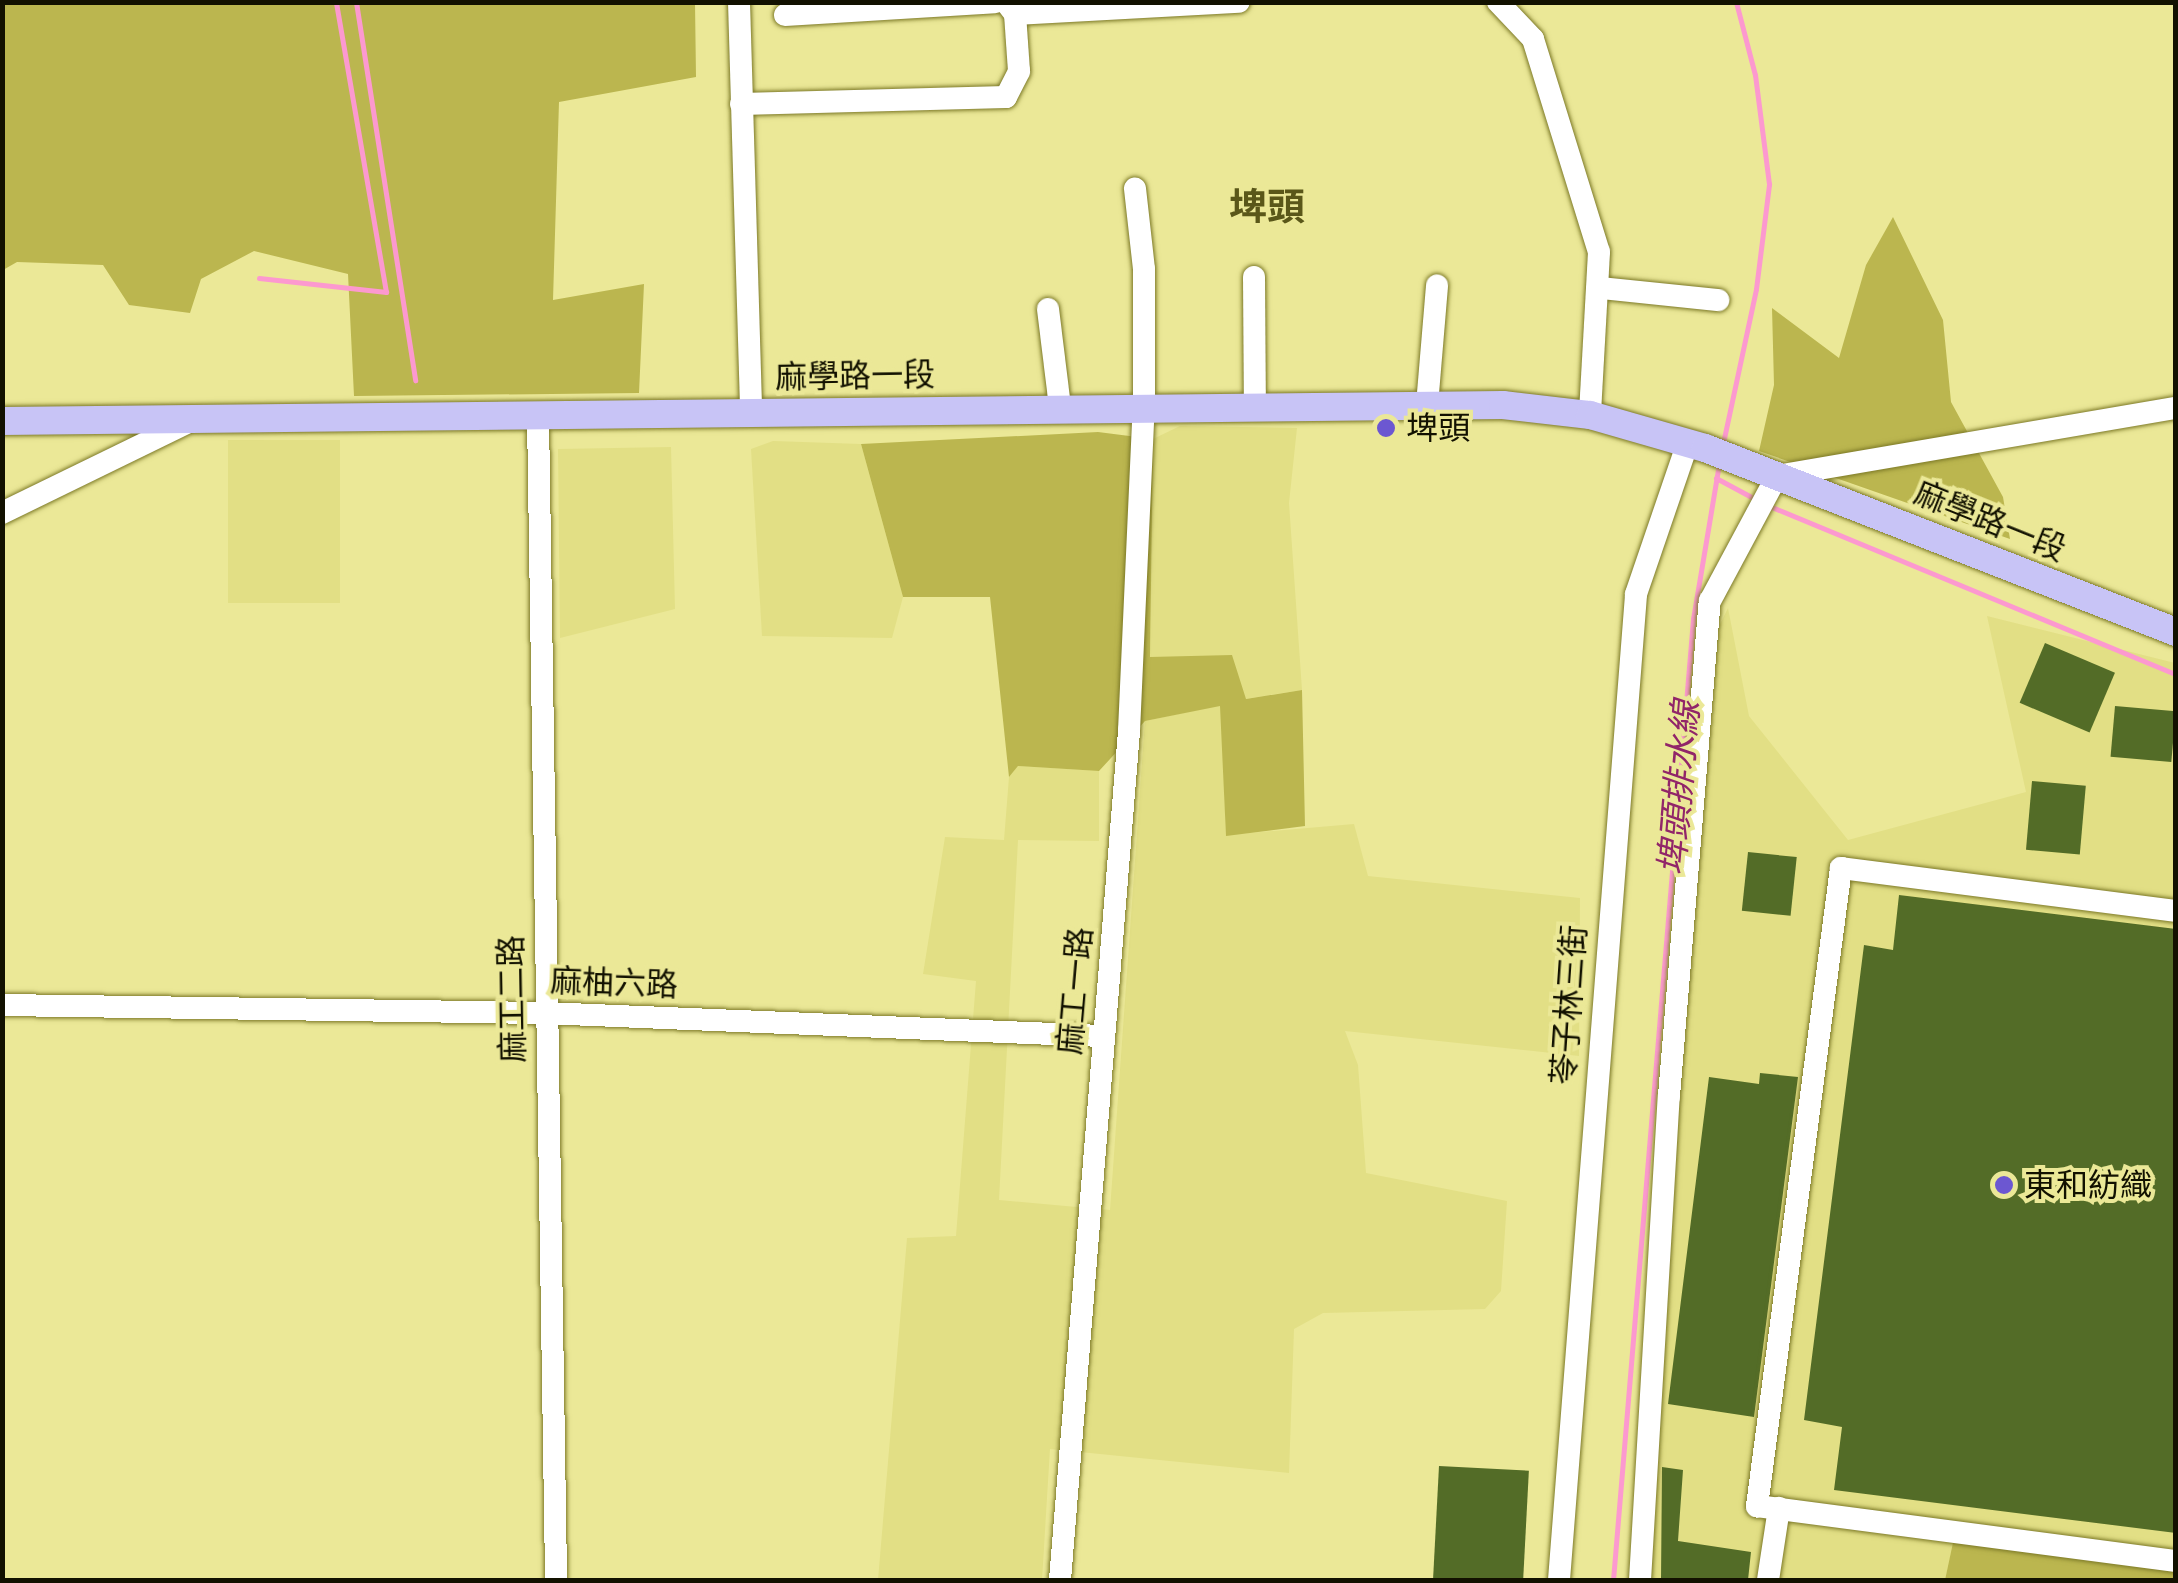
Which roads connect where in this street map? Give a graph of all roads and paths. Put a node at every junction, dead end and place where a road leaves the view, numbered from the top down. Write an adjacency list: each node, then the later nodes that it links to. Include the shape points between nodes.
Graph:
1 (738, 2): 6 (street)
2 (1238, 2): 4 (street)
3 (1498, 2): 10 (street, via 1532,38 1573,154)
4 (1005, 6): 5 (street); 6 (street, via 1020,72 1006,97)
5 (785, 15)
6 (741, 104): 18 (street)
7 (1136, 189): 14 (street, 麻工一路, via 1144,269)
8 (1254, 277): 15 (street)
9 (1437, 286): 13 (street)
10 (1601, 288): 11 (street); 19 (street)
11 (1718, 300)
12 (1048, 309): 16 (street)
13 (1427, 405): 15 (main road, 麻學路一段); 19 (main road, 麻學路一段)
14 (1144, 406): 15 (main road, 麻學路一段); 16 (main road, 麻學路一段); 30 (street, 麻工一路, via 1129,731)
15 (1255, 406)
16 (1060, 407): 18 (main road, 麻學路一段)
17 (2176, 408): 24 (street)
18 (751, 413): 20 (main road, 麻學路一段)
19 (1590, 415): 23 (main road, 麻學路一段)
20 (538, 416): 21 (main road, 麻學路一段); 29 (street, 麻工二路)
21 (191, 421): 22 (main road, 麻學路一段); 25 (street)
22 (2, 422)
23 (1696, 445): 24 (main road, 麻學路一段); 35 (street, 苓子林三街, via 1636,594)
24 (1777, 476): 26 (main road, 麻學路一段); 36 (street, via 1710,601 1670,1077)
25 (2, 513)
26 (2176, 632)
27 (2176, 911): 31 (street, via 1841,868 1757,1506)
28 (2, 1004): 29 (street, 麻柚六路)
29 (544, 1013): 30 (street, 麻柚六路); 33 (street, 麻工二路)
30 (1103, 1036): 34 (street, 麻工一路)
31 (1779, 1508): 32 (street); 37 (street)
32 (2176, 1561)
33 (556, 1580)
34 (1060, 1580)
35 (1560, 1580)
36 (1640, 1580)
37 (1768, 1580)

